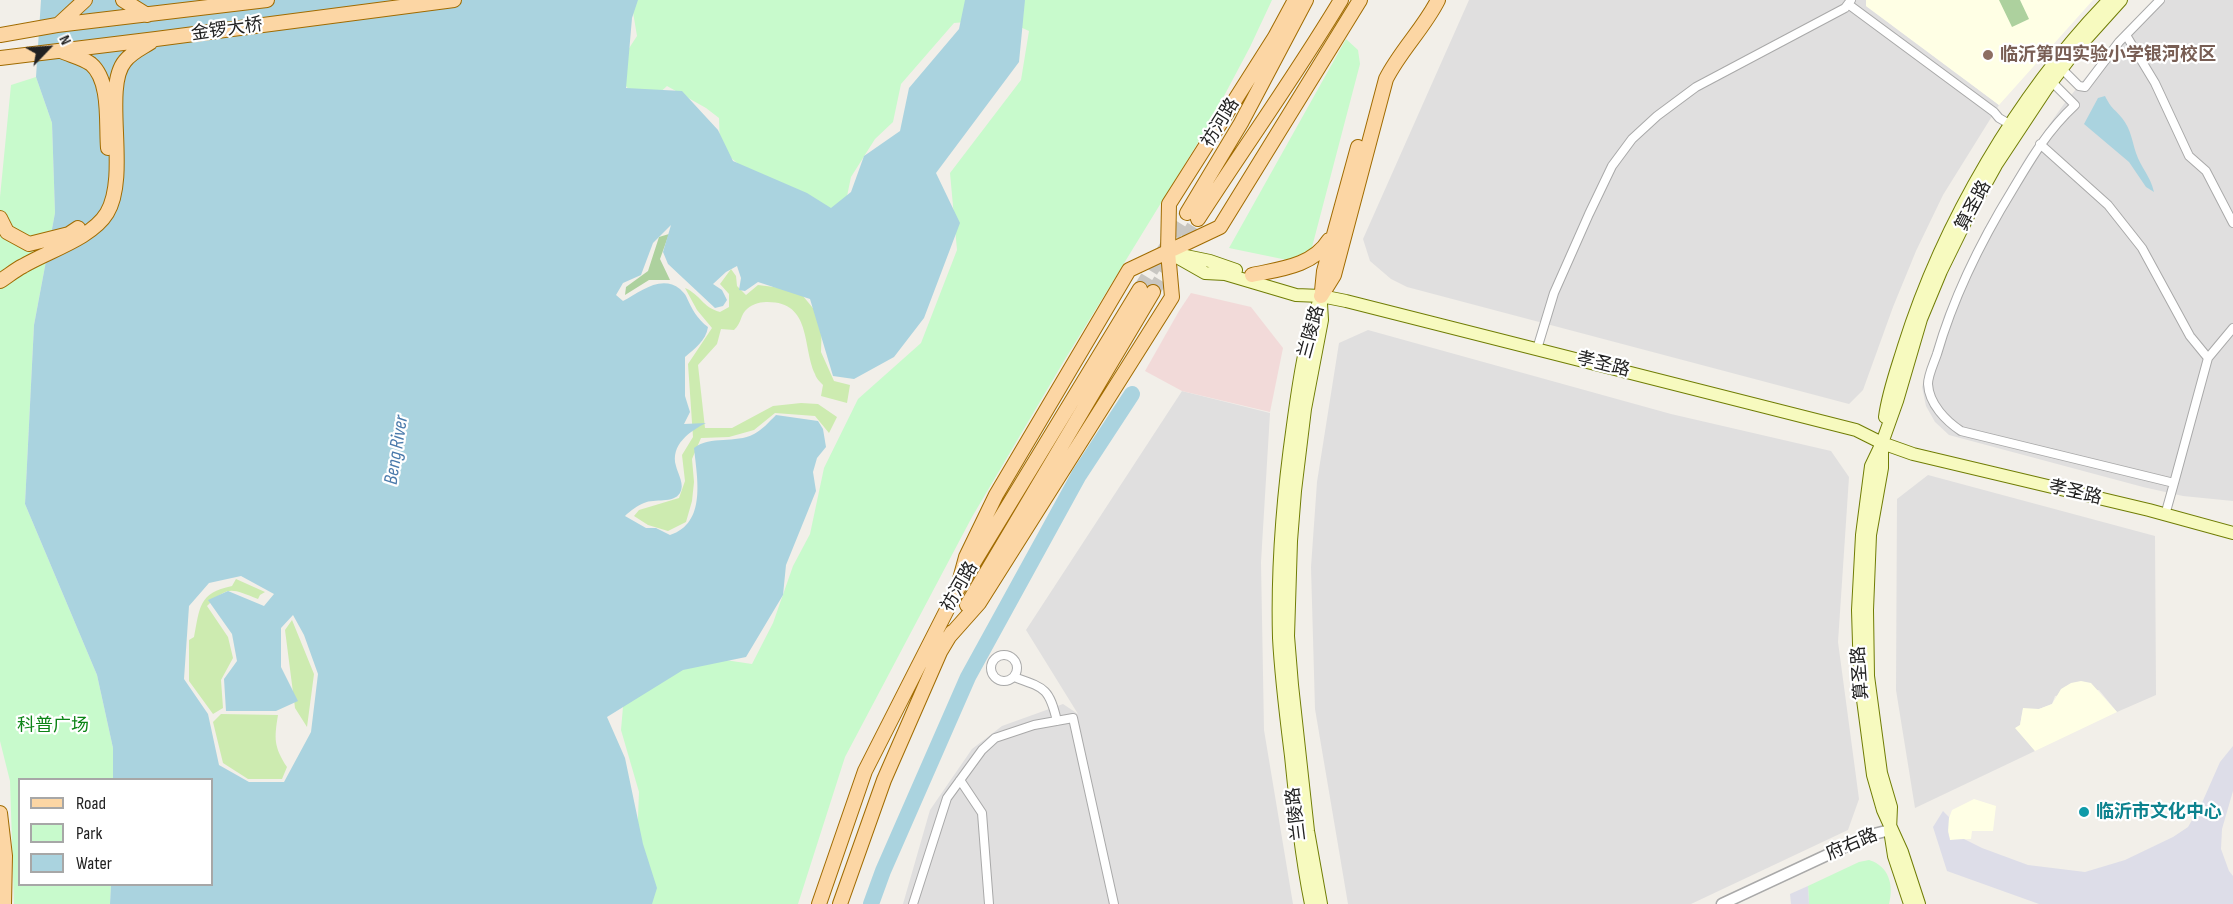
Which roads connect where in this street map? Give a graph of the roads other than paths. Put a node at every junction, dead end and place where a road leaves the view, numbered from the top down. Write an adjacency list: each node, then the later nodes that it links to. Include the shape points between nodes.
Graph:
1 (85, 0): 17 (main road)
2 (123, 0): 16 (main road)
3 (267, 0): 16 (main road, 金锣大桥)
4 (454, 0): 21 (main road, 金锣大桥)
5 (1295, 0): 31 (main road, 祊河路, via 1169,204)
6 (1306, 0): 7 (main road, 祊河路, via 1193,216 1308,55)
7 (1341, 0)
8 (1352, 0): 20 (main road)
9 (1360, 0): 20 (main road)
10 (1433, 0): 30 (main road, via 1378,75)
11 (1438, 0): 34 (main road, via 1386,79 1334,275)
12 (2109, 0): 26 (main road, 算圣路, via 2069,44)
13 (2121, 0): 24 (main road, 算圣路)
14 (2160, 0): 19 (street)
15 (1850, 2): 26 (street); 36 (street, via 1836,14 1696,87 1632,139 1612,166 1589,214 1554,293)
16 (147, 15): 17 (main road, 金锣大桥)
17 (57, 26): 18 (main road, 金锣大桥)
18 (0, 35)
19 (2126, 36): 24 (street, via 2085,87); 29 (street, via 2155,83 2189,156 2206,171)
20 (1338, 38): 31 (main road, via 1220,227)
21 (156, 39): 22 (main road, 金锣大桥); 33 (main road, via 123,62 116,81 116,186 108,211 98,224)
22 (58, 50): 23 (main road, 金锣大桥); 28 (main road, via 89,62 105,87 109,179 103,202 92,219 69,234 29,244 8,232)
23 (0, 58)
24 (2062, 69): 25 (main road, 算圣路)
25 (2052, 82): 27 (street, via 2075,105); 38 (main road, 算圣路, via 1996,165 1941,271 1921,319)
26 (2011, 125): 38 (main road, 算圣路, via 1933,267 1913,316 1886,407)
27 (2040, 144): 37 (street, via 2108,205 2142,248 2190,336); 39 (street, via 1986,233 1948,317 1928,384 1934,403 1947,422 1961,431)
28 (0, 218)
29 (2233, 224)
30 (1335, 231): 32 (main road, via 1323,250 1301,263); 34 (main road)
31 (1168, 252): 32 (main road, 孝圣路); 34 (main road, 孝圣路, via 1205,273 1225,274 1296,295); 43 (main road, via 1129,270 996,495 966,557); 44 (main road, 祊河路, via 1172,297 978,603)
32 (1252, 275): 34 (main road, 孝圣路)
33 (0, 281)
34 (1321, 296): 36 (main road, 孝圣路); 38 (main road, 孝圣路, via 1344,307); 56 (main road, 兰陵路, via 1305,347 1293,427 1279,636 1298,832); 57 (main road, 兰陵路, via 1322,320 1295,491 1288,636 1308,831)
35 (2233, 328): 37 (street)
36 (1537, 349): 38 (main road, 孝圣路, via 1856,430)
37 (2208, 358): 39 (street)
38 (1882, 443): 40 (main road, 孝圣路); 42 (main road, 孝圣路); 49 (main road, 算圣路, via 1871,466 1865,512 1858,632 1871,764)
39 (2174, 483): 40 (street)
40 (2167, 508): 41 (main road, 孝圣路)
41 (2233, 526)
42 (2233, 533)
43 (957, 590): 44 (main road, 祊河路, via 1146,290); 51 (main road, 祊河路, via 865,771)
44 (947, 639): 52 (main road, 祊河路, via 884,780)
45 (1014, 677): 46 (street, via 1045,690)
46 (1057, 721): 47 (street, via 995,738); 55 (street, via 1073,718)
47 (960, 780): 53 (street, via 947,798); 54 (street, via 982,813)
48 (0, 813): 50 (main road, via 5,856)
49 (1890, 830): 58 (street, 府右路); 59 (street, 府右路); 60 (main road, 算圣路); 61 (main road, 算圣路, via 1902,852)
50 (4, 904)
51 (819, 904)
52 (840, 904)
53 (914, 904)
54 (989, 904)
55 (1114, 904)
56 (1311, 904)
57 (1321, 904)
58 (1722, 904)
59 (1734, 904)
60 (1910, 904)
61 (1919, 904)

